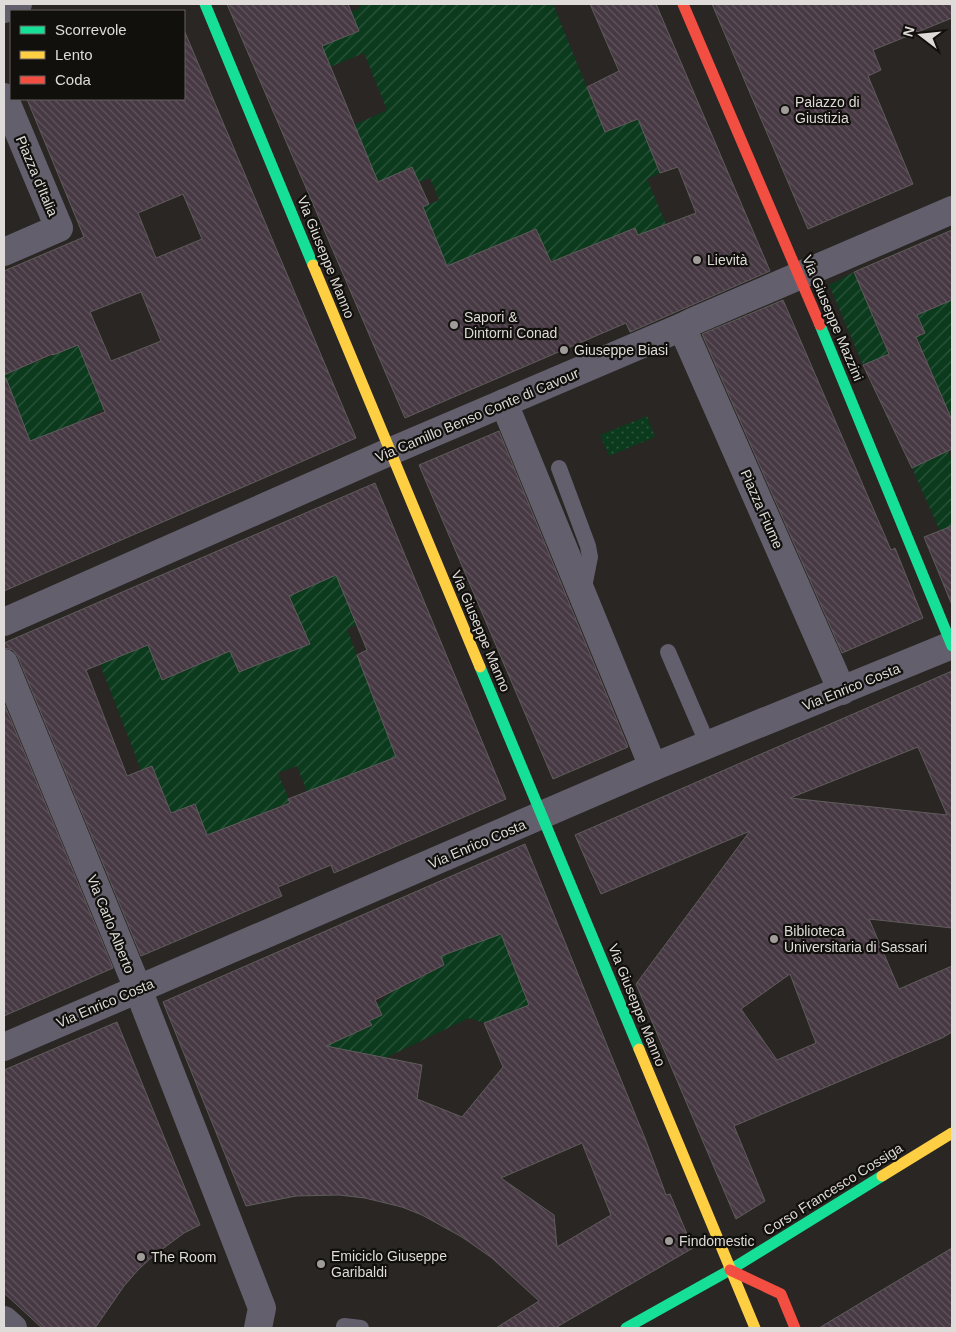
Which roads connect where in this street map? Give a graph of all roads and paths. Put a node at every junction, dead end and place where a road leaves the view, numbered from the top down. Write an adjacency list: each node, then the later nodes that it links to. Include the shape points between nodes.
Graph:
1 (18, 4): 4 (street)
2 (205, 4): 11 (street, Via Giuseppe Manno)
3 (683, 4): 8 (street, Via Giuseppe Mazzini)
4 (4, 9)
5 (4, 97): 7 (street, Piazza d'Italia, via 59,228)
6 (952, 210): 8 (street, Via Camillo Benso Conte di Cavour)
7 (4, 252)
8 (800, 276): 9 (street, Via Camillo Benso Conte di Cavour); 15 (street, Via Giuseppe Mazzini)
9 (682, 327): 10 (street, Via Camillo Benso Conte di Cavour); 18 (street, Piazza Fiume)
10 (504, 403): 11 (street, Via Camillo Benso Conte di Cavour); 13 (street)
11 (390, 452): 14 (street, Via Camillo Benso Conte di Cavour); 21 (street, Via Giuseppe Manno)
12 (559, 468): 13 (lane, via 588,546 590,558)
13 (582, 594): 20 (street)
14 (4, 622)
15 (952, 645): 18 (street, Via Enrico Costa)
16 (668, 652): 19 (lane)
17 (4, 663): 22 (street, Via Carlo Alberto)
18 (842, 691): 19 (street, Via Enrico Costa)
19 (708, 745): 20 (street, Via Enrico Costa)
20 (654, 767): 21 (street, Via Enrico Costa)
21 (542, 816): 22 (street, Via Enrico Costa); 25 (street, Via Giuseppe Manno)
22 (138, 989): 23 (street, Via Enrico Costa); 28 (street, Via Carlo Alberto, via 262,1308)
23 (4, 1046)
24 (952, 1133): 25 (street, Corso Francesco Cossiga)
25 (730, 1270): 29 (street, Corso Francesco Cossiga); 30 (street, Via Giuseppe Manno); 31 (street, via 780,1294)
26 (4, 1320): 27 (street)
27 (13, 1328)
28 (258, 1328)
29 (626, 1328)
30 (755, 1328)
31 (795, 1328)

